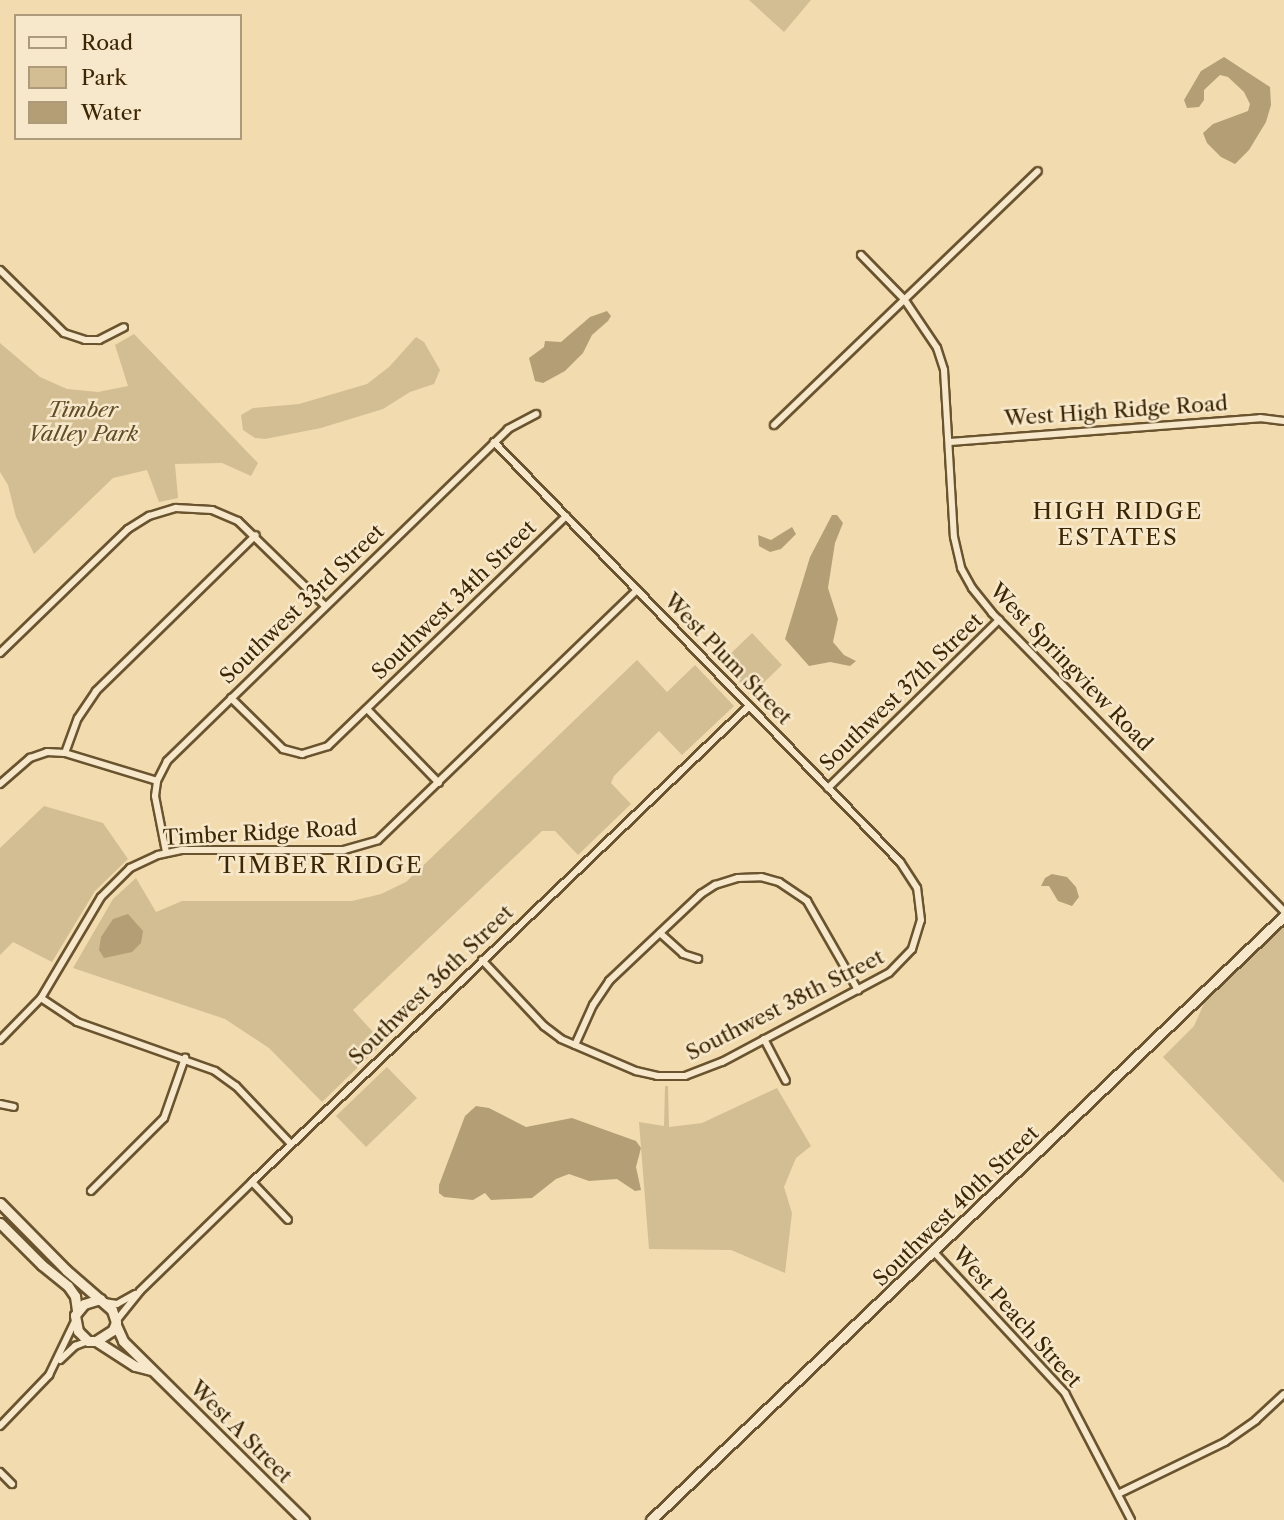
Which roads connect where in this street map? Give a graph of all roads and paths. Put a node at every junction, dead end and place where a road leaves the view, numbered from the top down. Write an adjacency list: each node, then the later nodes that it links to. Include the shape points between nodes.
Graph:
1 (1038, 171): 4 (street)
2 (861, 255): 4 (street, West Springview Road)
3 (0, 270): 5 (street, via 64,333 99,340)
4 (904, 299): 8 (street); 10 (street, West Springview Road, via 937,348 944,370)
5 (124, 327)
6 (536, 414): 9 (street, Southwest 33rd Street)
7 (1284, 421): 10 (street, West High Ridge Road, via 1260,418)
8 (774, 425)
9 (494, 442): 11 (street, West Plum Street); 14 (street, Southwest 33rd Street)
10 (950, 442): 15 (street, West Springview Road, via 958,556 972,588)
11 (566, 516): 13 (street, West Plum Street); 19 (street, Southwest 34th Street)
12 (256, 535): 14 (street); 16 (street, via 225,514 202,508 176,508 149,516 128,529); 20 (street, via 96,691 78,718)
13 (637, 590): 18 (street, West Plum Street); 23 (street, Timber Ridge Road)
14 (325, 607): 17 (street, Southwest 33rd Street)
15 (999, 620): 24 (street, Southwest 37th Street); 27 (street, West Springview Road)
16 (0, 653)
17 (231, 698): 19 (street, Southwest 34th Street, via 275,743 302,754 328,746); 21 (street, Southwest 33rd Street, via 167,761)
18 (749, 706): 24 (street, West Plum Street); 30 (street, Southwest 36th Street)
19 (367, 709): 23 (street)
20 (65, 753): 21 (street); 22 (street, via 47,752 30,758)
21 (157, 780): 25 (street, via 155,806)
22 (1, 782)
23 (439, 783): 25 (street, Timber Ridge Road, via 388,832 355,849)
24 (828, 788): 26 (street, West Plum Street, via 907,871 917,888)
25 (166, 852): 32 (street, Timber Ridge Road, via 138,863 110,886)
26 (921, 909): 31 (street, Southwest 38th Street, via 917,936 903,960)
27 (1284, 914): 46 (main road, Southwest 40th Street)
28 (660, 933): 29 (street, via 682,954); 31 (street, via 709,889 730,879 753,877 787,886 818,915); 35 (street, via 603,989)
29 (698, 959)
30 (482, 960): 35 (street, via 544,1026); 40 (street, Southwest 36th Street)
31 (858, 990): 33 (street, Southwest 38th Street)
32 (41, 998): 34 (street, Timber Ridge Road); 36 (street, via 77,1022)
33 (764, 1039): 35 (street, Southwest 38th Street, via 695,1073 667,1077 636,1071); 37 (street)
34 (0, 1040)
35 (575, 1045)
36 (185, 1058): 40 (street, via 228,1079); 42 (street, via 164,1118)
37 (786, 1081)
38 (0, 1104): 39 (street)
39 (14, 1107)
40 (291, 1144): 41 (street, Southwest 36th Street)
41 (251, 1182): 44 (street); 47 (street, Southwest 36th Street)
42 (91, 1191)
43 (0, 1203): 48 (main road)
44 (288, 1220)
45 (0, 1223): 49 (main road, via 68,1286 75,1296)
46 (933, 1251): 58 (street, West Peach Street, via 1065,1393); 60 (main road, Southwest 40th Street)
47 (139, 1291): 48 (street, Southwest 36th Street, via 117,1304); 50 (street, Southwest 36th Street)
48 (102, 1301): 49 (main road, via 89,1301); 50 (main road, via 113,1310)
49 (76, 1316): 51 (main road, via 78,1331); 52 (street)
50 (116, 1323): 51 (main road, via 109,1334); 53 (main road, West A Street, via 123,1341)
51 (92, 1341): 52 (street, via 75,1346); 53 (main road, West A Street, via 135,1366)
52 (58, 1361): 55 (street)
53 (152, 1370): 59 (main road, West A Street)
54 (1284, 1394): 58 (street, via 1225,1442)
55 (0, 1426)
56 (0, 1472): 57 (street)
57 (12, 1484)
58 (1118, 1494): 61 (street, West Peach Street)
59 (304, 1520)
60 (651, 1520)
61 (1131, 1520)

